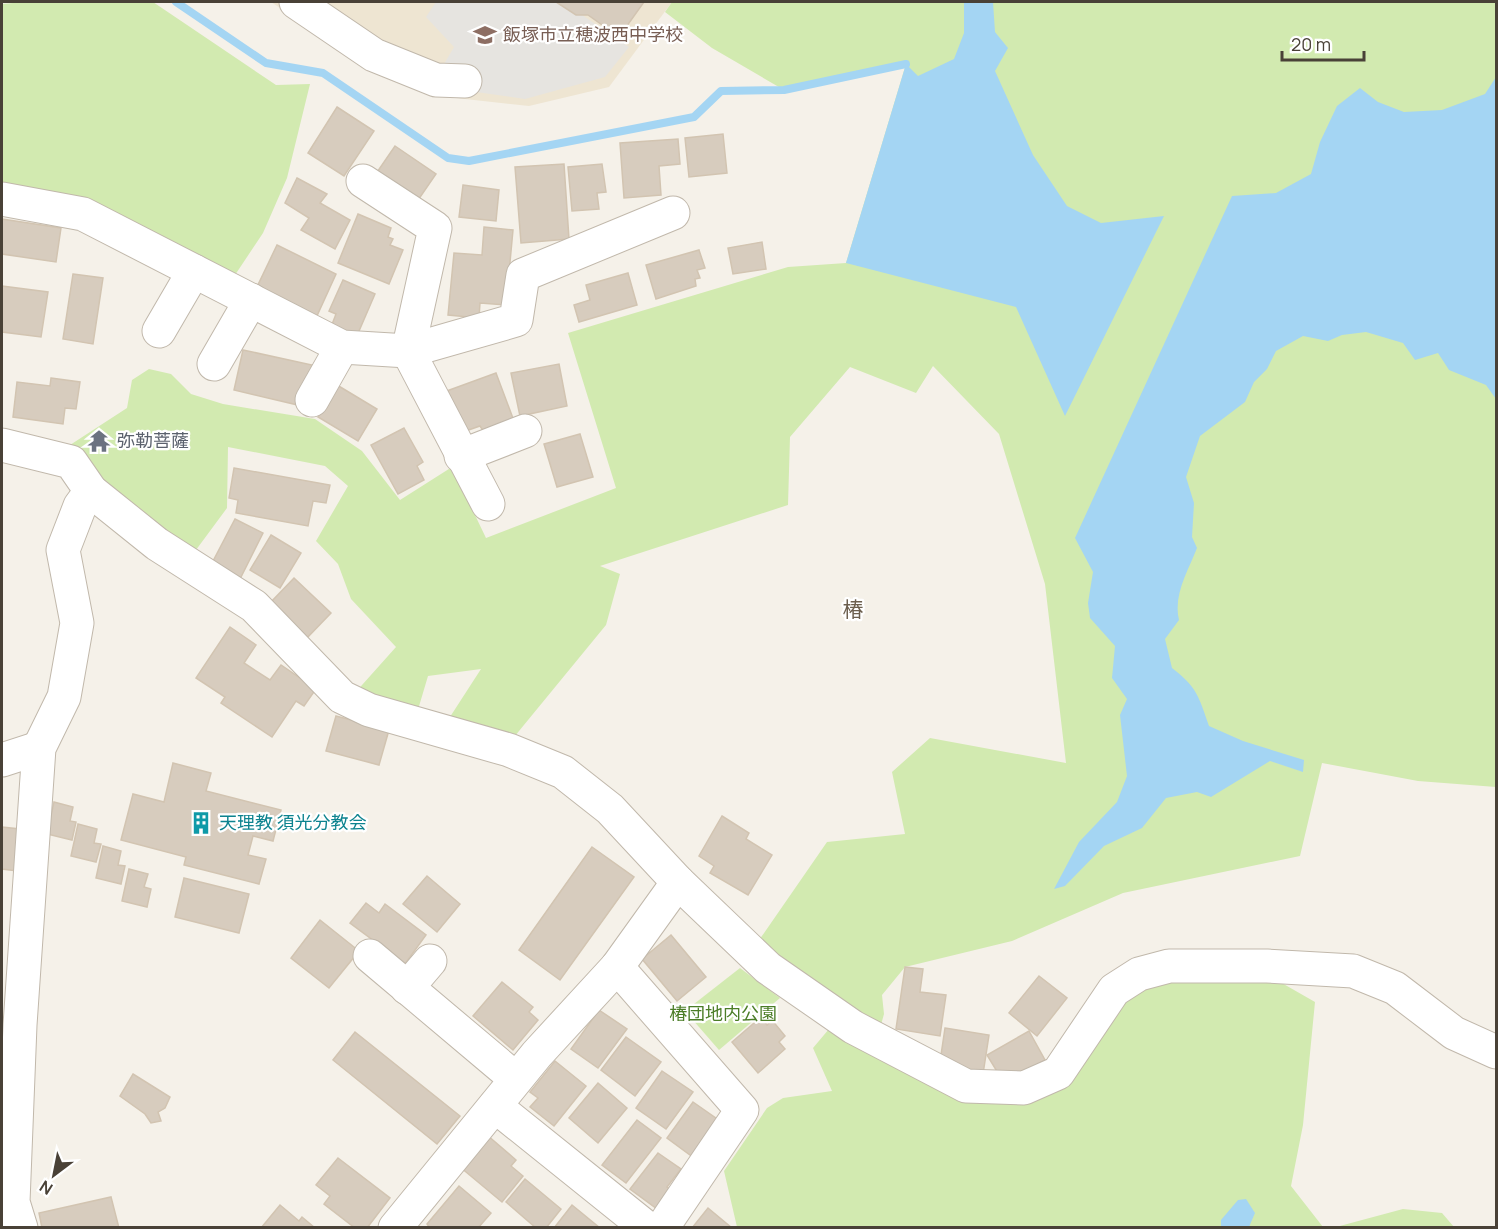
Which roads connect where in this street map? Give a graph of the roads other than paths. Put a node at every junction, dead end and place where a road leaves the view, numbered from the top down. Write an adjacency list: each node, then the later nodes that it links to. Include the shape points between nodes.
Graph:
1 (296, 2): 2 (street, via 374,55 436,80)
2 (465, 81)
3 (363, 181): 10 (street, via 435,228)
4 (2, 199): 6 (street, via 83,214)
5 (674, 213): 10 (street, via 523,275 516,320)
6 (194, 270): 7 (street); 8 (street)
7 (251, 300): 9 (street); 11 (street)
8 (159, 331)
9 (342, 347): 10 (street); 12 (street)
10 (408, 351): 15 (street)
11 (214, 364)
12 (312, 400)
13 (525, 431): 15 (street)
14 (2, 445): 16 (street, via 71,462)
15 (461, 456): 17 (street)
16 (91, 491): 18 (street, via 80,506 63,550 77,623 64,697); 20 (street, via 157,544 254,606 342,697 369,710 508,750 564,772 610,808)
17 (488, 504)
18 (39, 748): 19 (street); 29 (street, via 14,1167 13,1202)
19 (2, 760)
20 (678, 882): 23 (street); 25 (street, via 768,968 854,1027 966,1086 1024,1088 1058,1073 1114,990 1139,974 1169,966 1353,971 1395,988 1454,1033)
21 (370, 956): 24 (street)
22 (430, 961): 24 (street)
23 (617, 967): 26 (street); 31 (street, via 742,1110)
24 (408, 988): 26 (street)
25 (1497, 1052)
26 (516, 1079): 27 (street)
27 (495, 1106): 28 (street); 30 (street)
28 (399, 1226)
29 (21, 1227)
30 (647, 1227)
31 (662, 1227)

